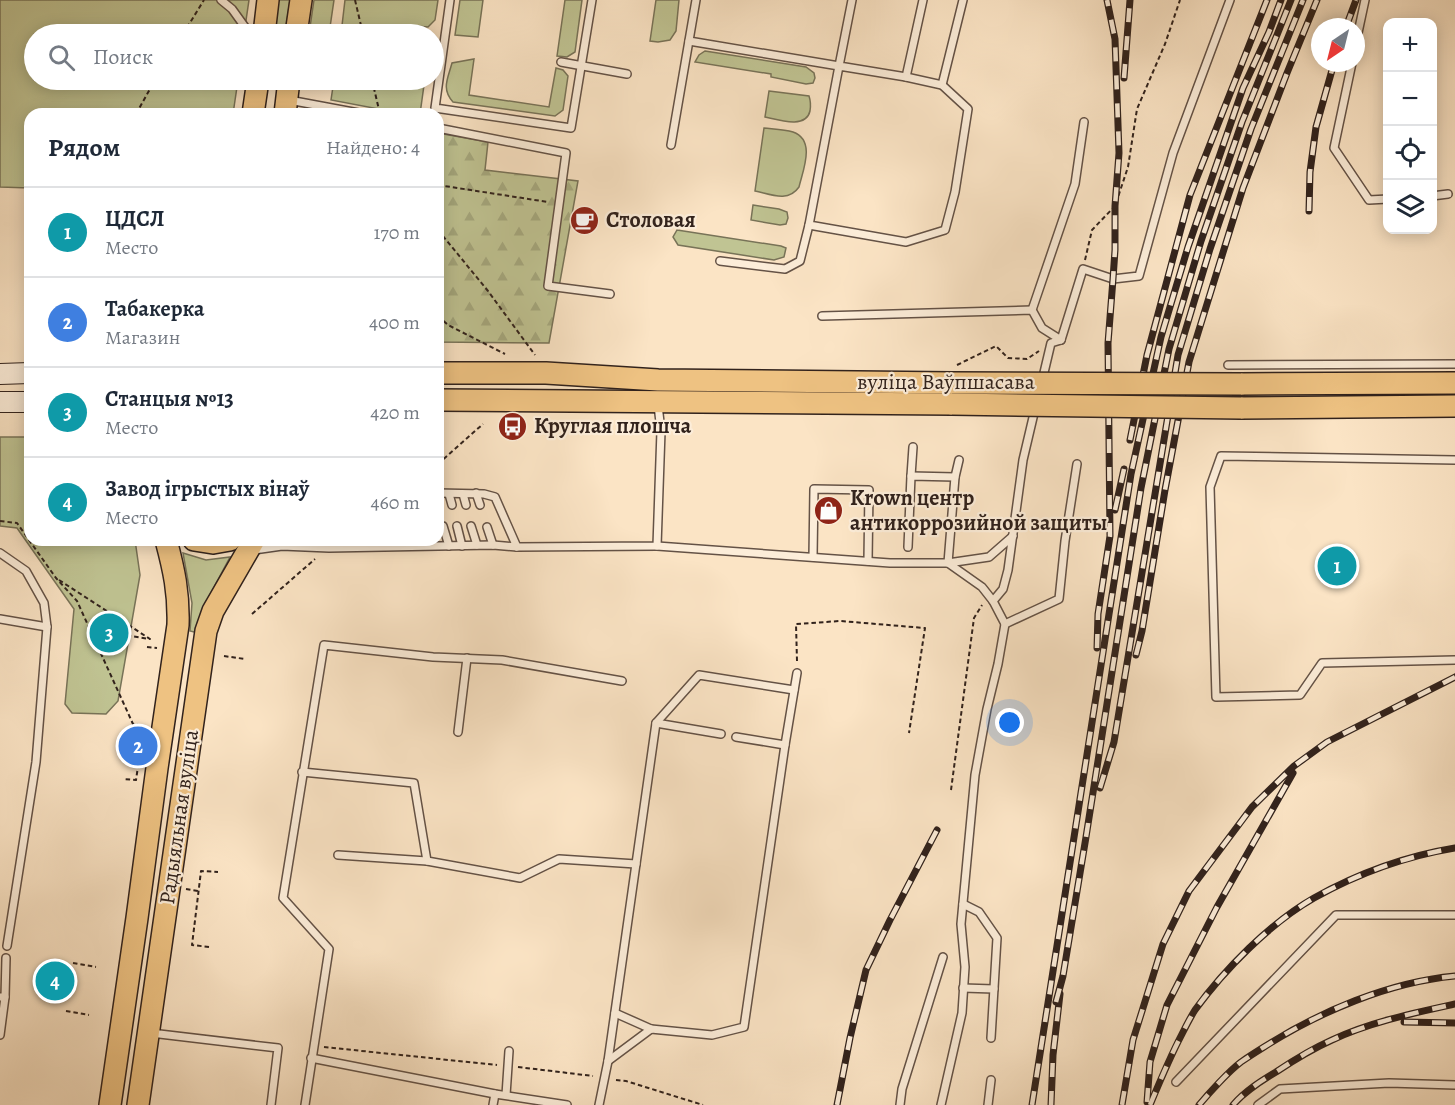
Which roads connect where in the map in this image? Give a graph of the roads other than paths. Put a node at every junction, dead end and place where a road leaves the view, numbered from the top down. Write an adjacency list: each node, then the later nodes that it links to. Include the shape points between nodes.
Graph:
1 (221, 0): 13 (lane)
2 (268, 0): 14 (main road)
3 (301, 0): 15 (main road)
4 (450, 0): 17 (lane)
5 (592, 0): 19 (lane)
6 (696, 0): 16 (lane)
7 (852, 0): 20 (lane)
8 (923, 0): 23 (lane)
9 (963, 0): 24 (lane)
10 (1230, 0): 43 (lane, via 1173,153 1139,276 1113,279 1083,269)
11 (1365, 0): 12 (lane)
12 (1361, 18)
13 (243, 24)
14 (265, 24)
15 (297, 24)
16 (689, 40): 20 (lane); 34 (lane)
17 (444, 43)
18 (561, 62): 19 (lane)
19 (581, 66): 22 (lane); 31 (lane, via 571,128)
20 (839, 66): 23 (lane); 38 (lane)
21 (1350, 72): 37 (lane, via 1334,148 1369,200)
22 (627, 74)
23 (906, 77): 24 (lane)
24 (942, 85): 38 (lane, via 968,109 945,230 906,242)
25 (257, 90): 28 (main road)
26 (438, 90): 30 (lane)
27 (287, 98): 29 (lane)
28 (254, 108)
29 (335, 108)
30 (435, 108)
31 (444, 109)
32 (1084, 122): 41 (lane, via 1075,184)
33 (444, 129): 40 (lane, via 566,153 548,286)
34 (671, 146)
35 (1448, 194): 36 (lane)
36 (1437, 195)
37 (1383, 199)
38 (809, 225): 39 (lane, via 800,261 785,269)
39 (720, 261)
40 (610, 294)
41 (1032, 310): 42 (lane); 43 (lane, via 1042,328)
42 (822, 316)
43 (1060, 340): 72 (lane, via 1051,343 1023,460)
44 (1455, 364): 45 (lane)
45 (1228, 365)
46 (24, 373): 47 (main road)
47 (0, 374)
48 (444, 374): 49 (main road, вуліца Ваўпшасава, bridge, via 546,373 658,380 952,375 1241,384)
49 (1455, 383)
50 (444, 400): 53 (main road, вуліца Ваўпшасава)
51 (0, 402): 52 (main road)
52 (24, 402)
53 (658, 403): 54 (main road, вуліца Ваўпшасава, bridge); 82 (lane, via 661,431)
54 (1455, 406)
55 (913, 447): 59 (lane)
56 (959, 460): 60 (lane)
57 (1455, 460): 95 (lane, via 1221,456 1210,487 1216,697 1300,694 1322,663)
58 (1077, 464): 92 (lane, via 1059,599)
59 (911, 476): 60 (lane); 84 (lane)
60 (955, 477): 89 (lane)
61 (444, 494): 62 (lane)
62 (448, 494): 63 (lane); 65 (lane)
63 (463, 494): 64 (lane); 66 (lane)
64 (476, 494): 67 (lane); 81 (lane, via 495,497)
65 (452, 505)
66 (466, 505)
67 (480, 505)
68 (457, 526): 80 (lane)
69 (471, 526): 73 (lane)
70 (487, 527): 74 (lane)
71 (444, 530): 79 (lane)
72 (1012, 536): 89 (lane, via 989,557); 90 (lane, via 1003,589)
73 (477, 545): 74 (lane); 80 (lane)
74 (493, 545): 81 (lane)
75 (167, 546): 129 (main road, Радыяльная вуліца, via 176,581 178,625)
76 (243, 546): 118 (main road, Радыяльная вуліца, via 206,631)
77 (282, 546): 85 (lane)
78 (326, 546): 85 (lane)
79 (448, 546): 80 (lane); 83 (lane)
80 (462, 546)
81 (517, 546): 82 (lane)
82 (657, 546): 87 (lane)
83 (352, 547): 85 (lane)
84 (908, 547)
85 (329, 548)
86 (0, 553): 93 (lane, via 26,572 44,603)
87 (813, 557): 88 (lane); 88 (lane, via 814,489 869,490)
88 (868, 561): 89 (lane)
89 (948, 563): 90 (lane)
90 (991, 598): 92 (lane)
91 (0, 619): 93 (lane)
92 (1005, 624): 108 (lane, via 975,775)
93 (47, 627): 110 (lane, via 36,762)
94 (467, 658): 97 (lane, via 502,660); 100 (lane); 104 (lane, via 324,645)
95 (1455, 660)
96 (797, 673): 98 (lane)
97 (622, 681)
98 (794, 690): 99 (lane, via 699,675); 103 (lane)
99 (656, 723): 101 (lane); 107 (lane)
100 (458, 732)
101 (721, 734)
102 (736, 737): 103 (lane)
103 (785, 745): 117 (lane, via 744,1027 712,1035)
104 (302, 772): 106 (lane, via 414,783); 122 (lane, via 283,898 329,949)
105 (338, 855): 106 (lane)
106 (427, 861): 107 (lane, via 520,878 559,859)
107 (636, 864): 116 (lane)
108 (963, 904): 113 (lane); 114 (lane, via 979,912 997,938)
109 (1455, 915): 125 (lane, via 1336,915)
110 (7, 946)
111 (943, 957): 136 (lane)
112 (6, 958): 115 (lane)
113 (963, 988): 114 (lane); 137 (lane, via 962,1013)
114 (994, 989): 120 (lane)
115 (3, 997): 119 (lane)
116 (615, 1013): 117 (lane); 123 (lane)
117 (651, 1029): 123 (lane)
118 (148, 1032): 130 (main road, Радыяльная вуліца); 131 (lane, via 278,1048)
119 (0, 1035)
120 (991, 1038)
121 (509, 1051): 128 (lane)
122 (311, 1058): 127 (lane); 132 (lane)
123 (608, 1061): 135 (lane)
124 (991, 1080): 138 (lane)
125 (1176, 1082)
126 (1455, 1084): 139 (lane, via 1281,1089)
127 (495, 1094): 128 (lane); 133 (lane)
128 (506, 1095): 134 (lane)
129 (110, 1105)
130 (138, 1105)
131 (271, 1105)
132 (305, 1105)
133 (493, 1105)
134 (567, 1105)
135 (599, 1105)
136 (900, 1105)
137 (941, 1105)
138 (988, 1105)
139 (1258, 1105)

